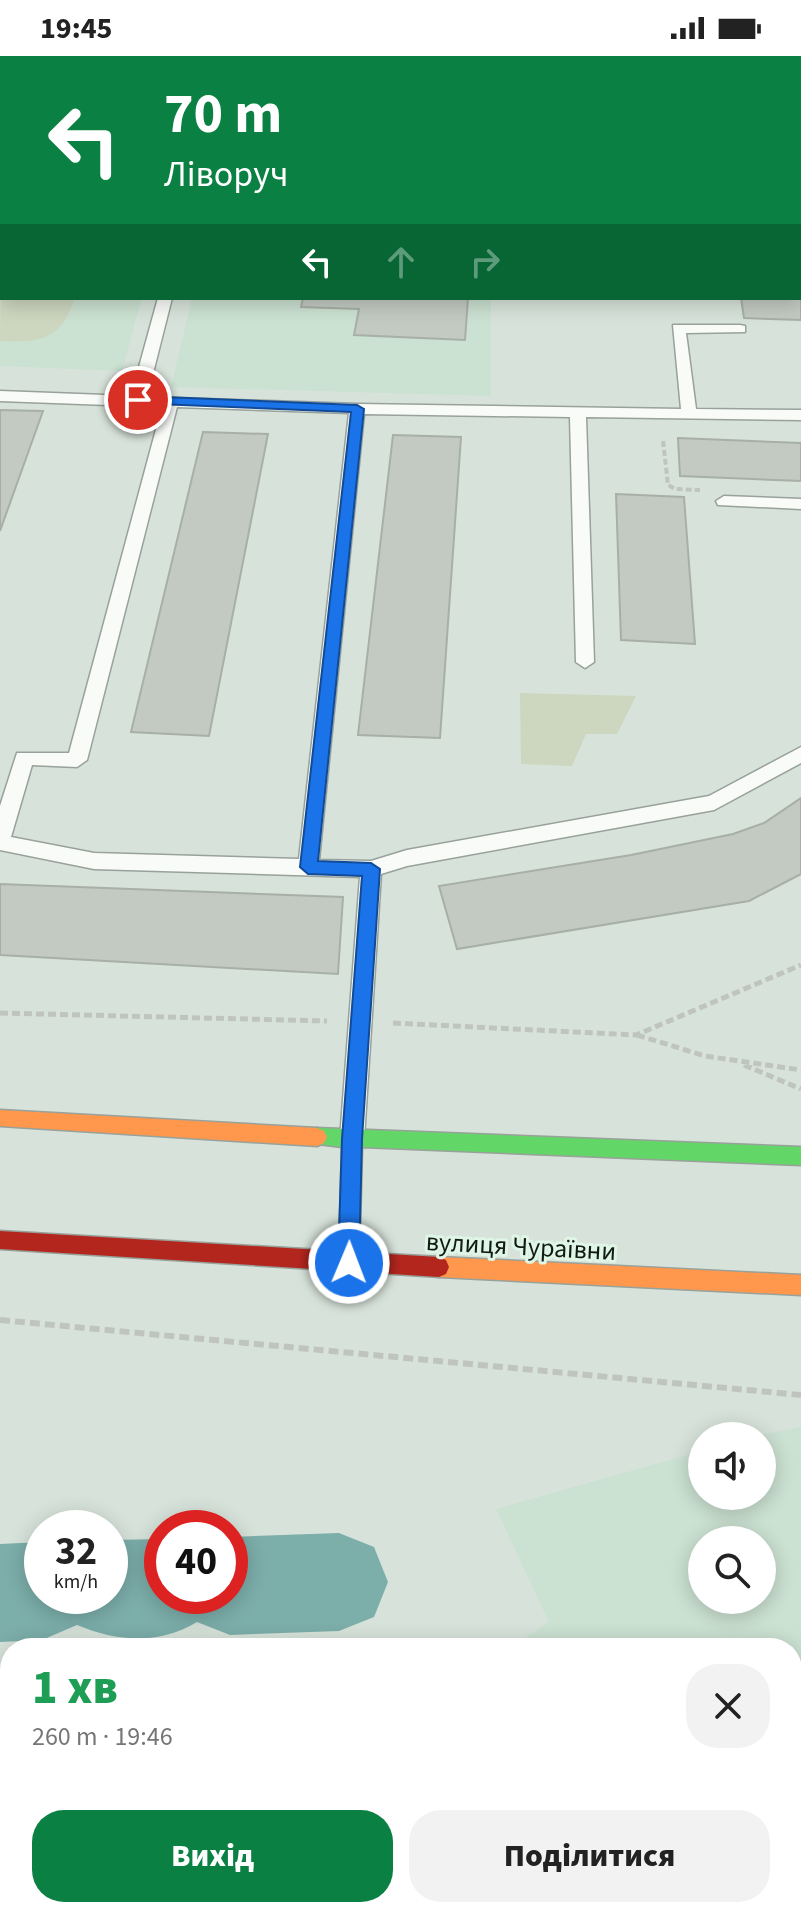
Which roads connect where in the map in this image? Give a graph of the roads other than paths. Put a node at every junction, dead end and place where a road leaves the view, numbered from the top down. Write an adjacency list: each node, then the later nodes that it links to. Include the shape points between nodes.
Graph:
1 (164, 300): 4 (lane)
2 (740, 329): 8 (lane, via 678,328)
3 (0, 396): 4 (lane)
4 (138, 400): 5 (lane)
5 (171, 401): 6 (lane); 14 (lane, via 77,760 24,758)
6 (357, 409): 7 (lane); 15 (lane)
7 (578, 411): 8 (lane); 12 (lane)
8 (689, 413): 9 (lane)
9 (801, 415)
10 (724, 501): 11 (lane)
11 (801, 504)
12 (585, 662)
13 (801, 754): 16 (lane, via 714,803)
14 (0, 842): 15 (lane, via 94,861)
15 (308, 867): 16 (lane)
16 (371, 869): 18 (lane)
17 (0, 1118): 18 (street)
18 (352, 1139): 19 (street); 21 (street)
19 (801, 1156)
20 (0, 1240): 21 (street, вулиця Чураївни)
21 (349, 1263): 22 (street, вулиця Чураївни)
22 (801, 1285)

